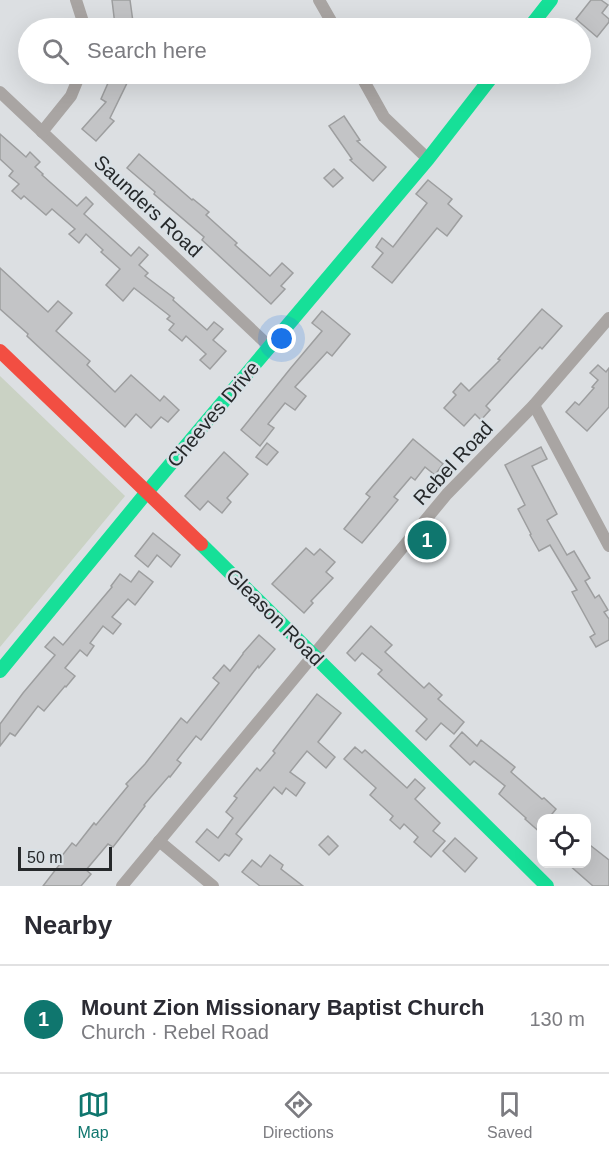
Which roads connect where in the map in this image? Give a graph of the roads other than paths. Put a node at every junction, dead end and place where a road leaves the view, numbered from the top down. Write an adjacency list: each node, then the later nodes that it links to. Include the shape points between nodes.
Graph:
1 (76, 0): 4 (street)
2 (319, 0): 5 (street)
3 (551, 0): 6 (street)
4 (82, 18)
5 (329, 18)
6 (537, 18)
7 (76, 84): 11 (street)
8 (366, 84): 12 (street, via 384,117)
9 (486, 84): 12 (street, Cheeves Drive)
10 (0, 92): 11 (street, Saunders Road)
11 (42, 132): 14 (street, Saunders Road)
12 (428, 159): 14 (street, Cheeves Drive)
13 (609, 318): 16 (street, Rebel Road)
14 (270, 347): 17 (street, Cheeves Drive)
15 (0, 351): 17 (street, Gleason Road)
16 (534, 405): 18 (street); 19 (street, Rebel Road, via 447,494)
17 (147, 492): 19 (street, Gleason Road); 20 (street, Cheeves Drive)
18 (609, 546)
19 (313, 655): 21 (street, Rebel Road); 24 (street, Gleason Road)
20 (0, 671)
21 (159, 841): 22 (street, Rebel Road); 23 (street)
22 (122, 886)
23 (213, 886)
24 (547, 886)

